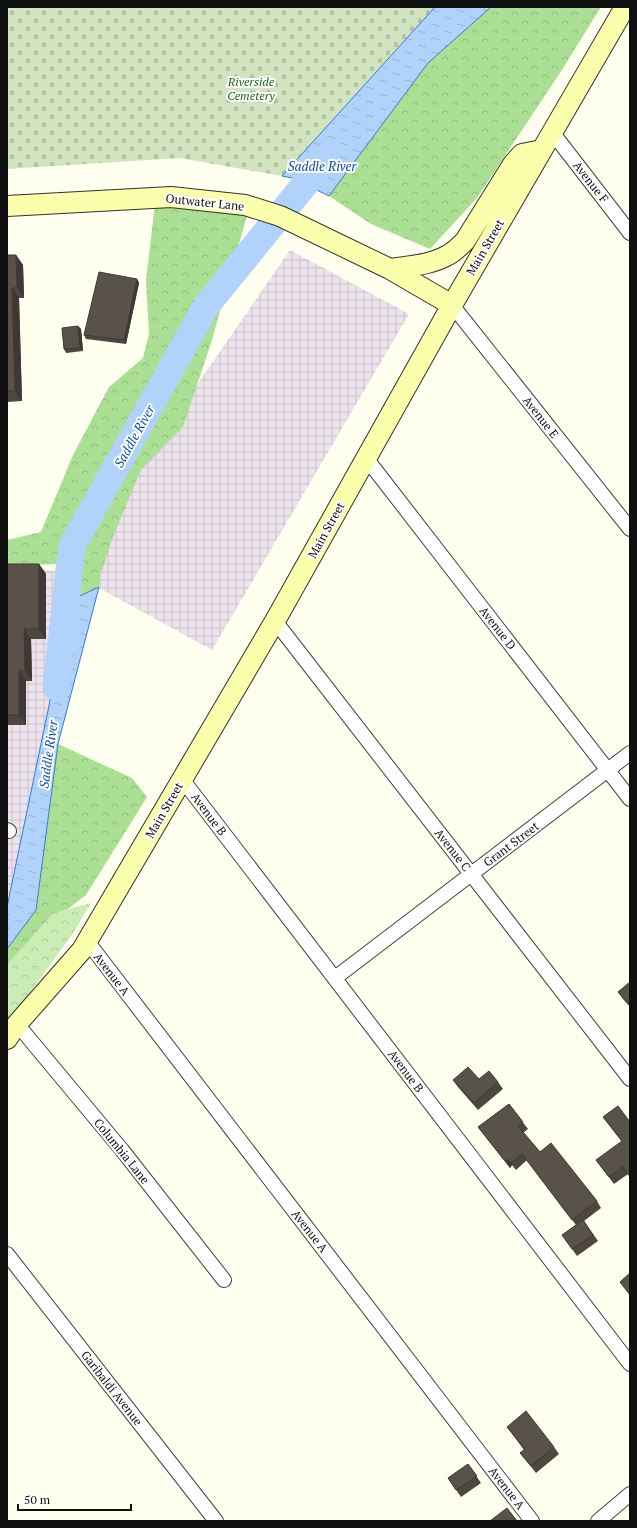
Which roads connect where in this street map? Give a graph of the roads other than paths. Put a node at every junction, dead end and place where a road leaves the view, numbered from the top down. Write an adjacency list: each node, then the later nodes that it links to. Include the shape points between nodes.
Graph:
1 (625, 7): 2 (street, Main Street)
2 (552, 132): 3 (street, Main Street); 5 (street, Avenue F)
3 (542, 150): 6 (street, via 522,154 513,164 465,241 453,252 439,260); 7 (street, Main Street)
4 (7, 206): 6 (street, Outwater Lane, via 171,197 245,205 280,216)
5 (630, 233)
6 (390, 269): 7 (street, Outwater Lane)
7 (452, 305): 8 (street, Main Street); 9 (street, Avenue E)
8 (366, 458): 10 (street, Main Street); 12 (street, Avenue D)
9 (630, 529)
10 (275, 621): 13 (street, Main Street); 15 (street, Avenue C)
11 (630, 753): 12 (street, Grant Street)
12 (608, 770): 14 (street, Avenue D); 15 (street, Grant Street)
13 (182, 779): 16 (street, Main Street); 17 (street, Avenue B)
14 (630, 799)
15 (471, 874): 17 (street, Grant Street); 19 (street, Avenue C)
16 (87, 941): 18 (street, Main Street); 25 (street, Avenue A)
17 (335, 978): 22 (street, Avenue B)
18 (12, 1031): 21 (street, Columbia Lane, via 122,1150)
19 (630, 1079)
20 (7, 1254): 24 (street, Garibaldi Avenue)
21 (224, 1280)
22 (630, 1364)
23 (630, 1494): 26 (street)
24 (216, 1521)
25 (532, 1521)
26 (598, 1521)

